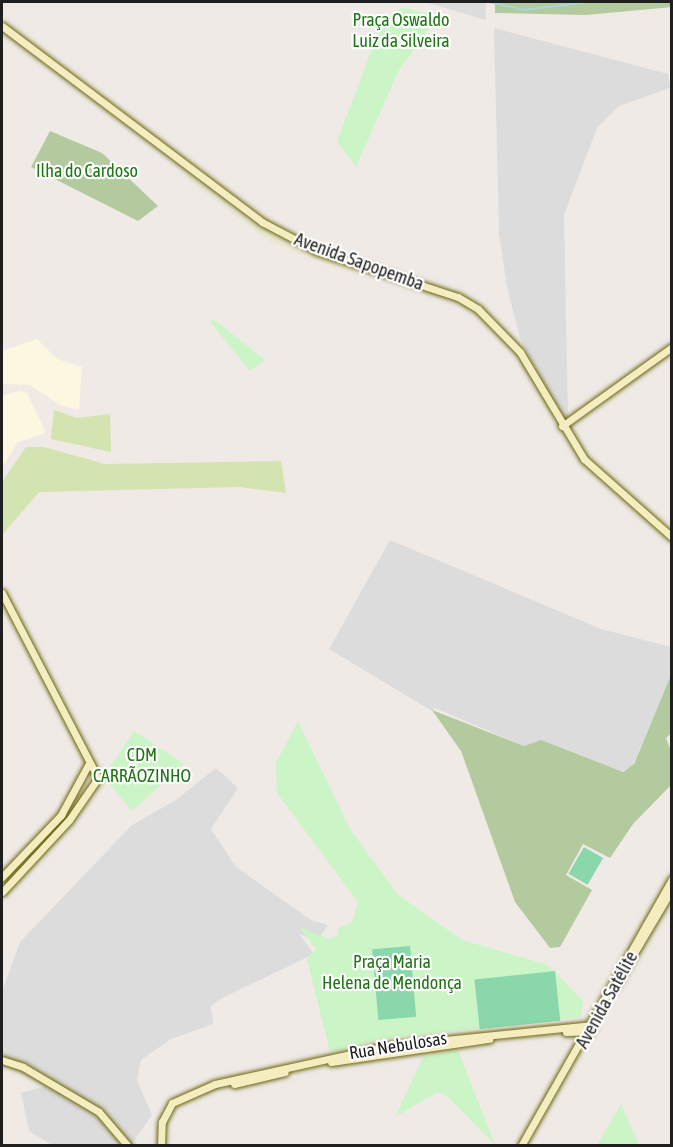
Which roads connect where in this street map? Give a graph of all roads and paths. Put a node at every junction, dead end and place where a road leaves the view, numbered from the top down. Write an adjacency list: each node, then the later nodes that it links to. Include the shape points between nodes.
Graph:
1 (2, 26): 3 (main road, Avenida Sapopemba, via 270,226 317,251 458,297 478,309 509,337)
2 (672, 347): 3 (main road)
3 (562, 426): 4 (main road, Avenida Sapopemba, via 584,459)
4 (672, 537)
5 (2, 593): 6 (main road)
6 (88, 765): 7 (main road, via 61,815); 10 (main road, via 98,778 69,820)
7 (2, 877)
8 (672, 879): 11 (main road, Avenida Satélite)
9 (672, 890): 11 (main road, Avenida Satélite)
10 (2, 892)
11 (589, 1028): 14 (main road, Rua Nebulosas, via 386,1046 206,1087 179,1097 166,1110); 15 (main road, Avenida Satélite)
12 (2, 1060): 13 (main road, via 23,1067 99,1112)
13 (128, 1146)
14 (161, 1146)
15 (521, 1146)

